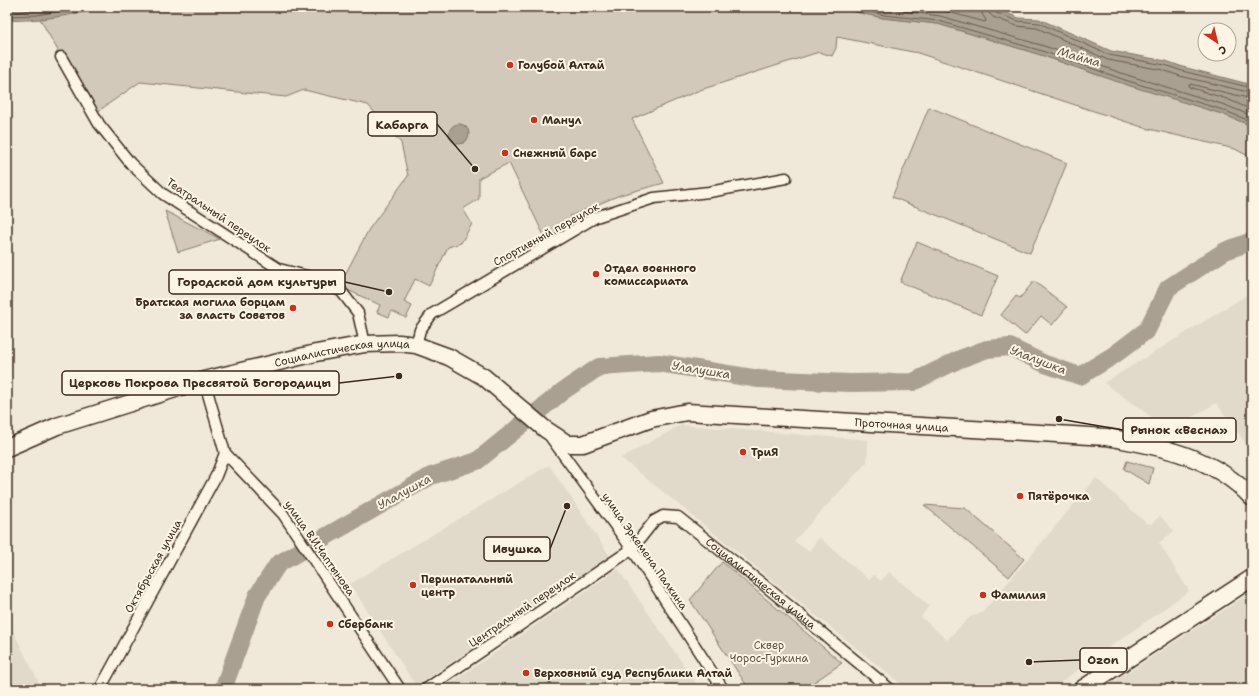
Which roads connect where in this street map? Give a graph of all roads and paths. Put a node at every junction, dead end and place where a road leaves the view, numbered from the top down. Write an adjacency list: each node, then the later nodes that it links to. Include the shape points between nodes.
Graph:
1 (61, 57): 3 (street, Театральный переулок, via 99,124 131,164 163,194 279,269 310,277 341,291 358,313)
2 (786, 178): 4 (street, Спортивный переулок, via 709,192 654,198 596,217 432,314 420,330)
3 (365, 344): 4 (main road, Социалистическая улица, via 398,342); 5 (main road, Социалистическая улица, via 316,352)
4 (416, 345): 6 (main road, Социалистическая улица, via 474,370)
5 (204, 380): 7 (main road, Социалистическая улица, via 57,426); 8 (street, улица В.И.Чаптынова)
6 (545, 429): 9 (main road, Проточная улица, via 568,444 583,444 651,418 687,412 1106,437 1163,448 1192,457 1235,481); 10 (street, улица Эркемена Палкина)
7 (7, 448)
8 (225, 454): 12 (street, Октябрьская улица, via 216,476); 13 (street, улица В.И.Чаптынова, via 283,514)
9 (1252, 498)
10 (632, 549): 14 (street, Центральный переулок); 15 (street, улица Эркемена Палкина); 16 (street, Социалистическая улица, via 654,521 663,516 678,517)
11 (1252, 578): 17 (main road)
12 (100, 689)
13 (400, 689)
14 (426, 689)
15 (723, 689)
16 (890, 689)
17 (1082, 689)

